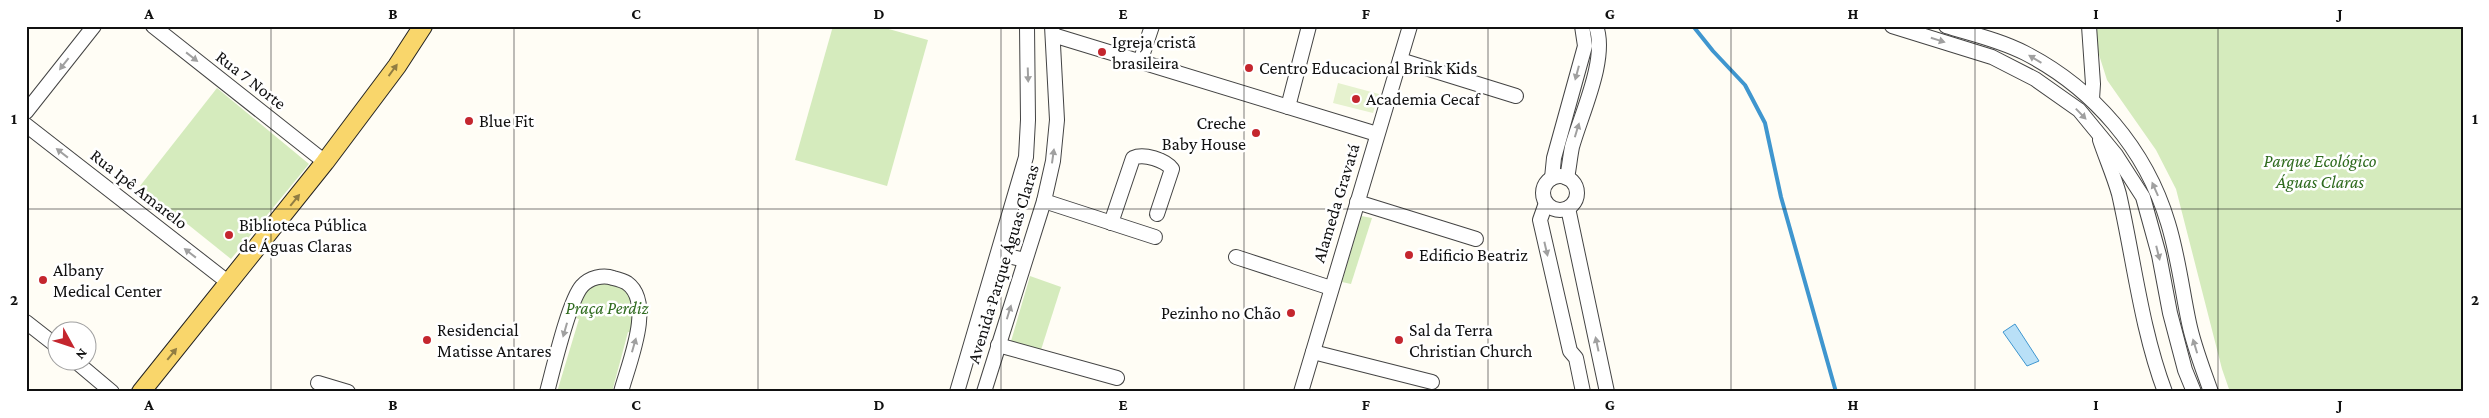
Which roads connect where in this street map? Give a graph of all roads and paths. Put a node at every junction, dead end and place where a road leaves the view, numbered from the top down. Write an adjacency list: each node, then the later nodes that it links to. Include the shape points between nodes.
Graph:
1 (94, 26): 19 (street, one-way to 19)
2 (153, 26): 23 (street, Rua 7 Norte, one-way to 23)
3 (423, 26): 23 (main road, one-way to 3)
4 (1027, 26): 34 (street, Avenida Parque Águas Claras, one-way to 34, via 1026,157)
5 (1152, 26): 15 (street)
6 (1309, 26): 18 (street)
7 (1410, 26): 14 (street, Alameda Gravatá)
8 (1582, 26): 24 (street, one-way to 24, via 1585,46 1554,158)
9 (1596, 26): 25 (street, one-way to 9, via 1597,63 1600,38)
10 (1892, 26): 21 (street, one-way to 21, via 1992,57 2035,79 2072,105)
11 (1946, 26): 17 (street, one-way to 11, via 2024,52)
12 (2089, 26): 17 (street)
13 (1052, 31): 15 (street); 26 (street, Avenida Parque Águas Claras, one-way to 13, via 1053,161 1056,120)
14 (1400, 60): 16 (street); 22 (street, Alameda Gravatá)
15 (1140, 62): 18 (street)
16 (1516, 96)
17 (2092, 99): 59 (street, one-way to 17, via 2195,348 2172,239 2156,189 2127,140)
18 (1288, 106): 22 (street)
19 (26, 112)
20 (26, 125): 37 (street, Rua Ipê Amarelo, one-way to 20)
21 (2098, 132): 57 (street, via 2118,193 2132,270 2154,365); 58 (street, one-way to 58, via 2143,197 2180,351)
22 (1377, 134): 27 (street, Alameda Gravatá)
23 (325, 162): 37 (main road, one-way to 23)
24 (1552, 178): 25 (street); 28 (street, via 1544,189)
25 (1567, 178): 29 (street, via 1577,192 1574,204)
26 (1044, 201): 31 (street); 36 (street, Avenida Parque Águas Claras)
27 (1357, 202): 33 (street); 38 (street, Alameda Gravatá)
28 (1546, 203): 29 (street, via 1557,210); 55 (street, one-way to 55, via 1540,220 1570,351 1576,358)
29 (1568, 208): 56 (street, one-way to 29)
30 (1156, 214): 31 (street, via 1172,169 1138,155 1133,158)
31 (1111, 223): 32 (street)
32 (1155, 237)
33 (1476, 239)
34 (999, 254): 36 (street); 52 (street, Avenida Parque Águas Claras)
35 (1236, 257): 38 (street)
36 (1024, 260): 41 (street, Avenida Parque Águas Claras, one-way to 36)
37 (229, 282): 48 (main road, one-way to 37)
38 (1330, 288): 42 (street, Alameda Gravatá)
39 (26, 322): 40 (street)
40 (48, 339)
41 (998, 345): 44 (street); 53 (street, Avenida Parque Águas Claras)
42 (1313, 352): 45 (street); 54 (street, Alameda Gravatá)
43 (86, 370): 47 (street)
44 (1117, 378)
45 (1432, 382)
46 (318, 383): 49 (street)
47 (112, 392)
48 (141, 392)
49 (348, 392)
50 (547, 392): 51 (street, one-way to 50, via 638,329 640,305 627,283 610,276 594,278 581,287)
51 (621, 392)
52 (957, 392)
53 (984, 392)
54 (1301, 392)
55 (1583, 392)
56 (1607, 392)
57 (2164, 392)
58 (2194, 392)
59 (2211, 392)

